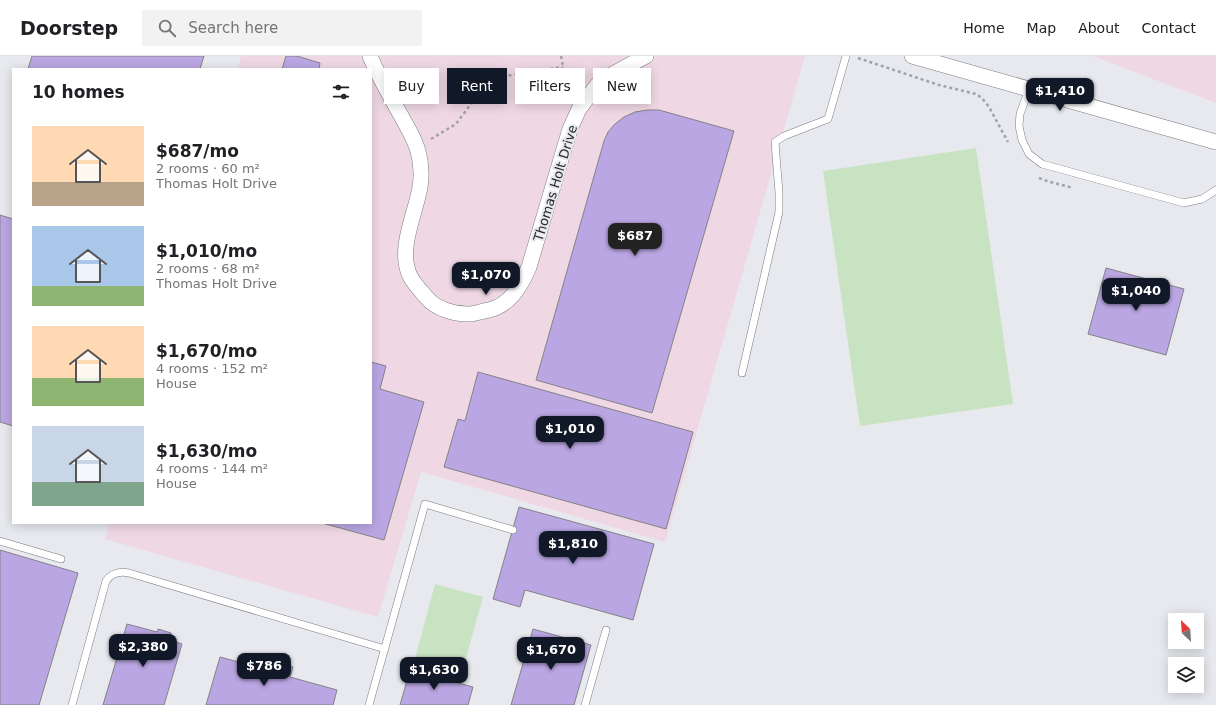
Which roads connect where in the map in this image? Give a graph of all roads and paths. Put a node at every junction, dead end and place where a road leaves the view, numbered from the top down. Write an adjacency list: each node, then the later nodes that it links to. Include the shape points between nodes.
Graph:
1 (370, 56): 11 (street, Thomas Holt Drive)
2 (561, 56): 6 (path)
3 (646, 56): 8 (street, Thomas Holt Drive, via 598,84)
4 (846, 56): 13 (lane, via 828,119 775,142 778,212)
5 (912, 56): 7 (street)
6 (563, 67): 11 (path, via 505,76 473,101 456,124)
7 (1029, 89): 10 (street); 12 (lane, via 1020,114 1019,126 1029,154 1042,164 1184,203 1202,199)
8 (585, 101)
9 (583, 104): 11 (street, Thomas Holt Drive, via 570,129 523,281 515,294 492,309 471,314 440,308 429,300 410,276 406,255 421,174)
10 (1216, 142)
11 (417, 148)
12 (1216, 190)
13 (742, 373)
14 (513, 530): 18 (lane, via 425,504)
15 (0, 541): 16 (lane)
16 (61, 559)
17 (606, 630): 21 (lane)
18 (385, 649): 19 (lane, via 129,573 118,572 106,581); 20 (lane)
19 (72, 705)
20 (369, 705)
21 (585, 705)

